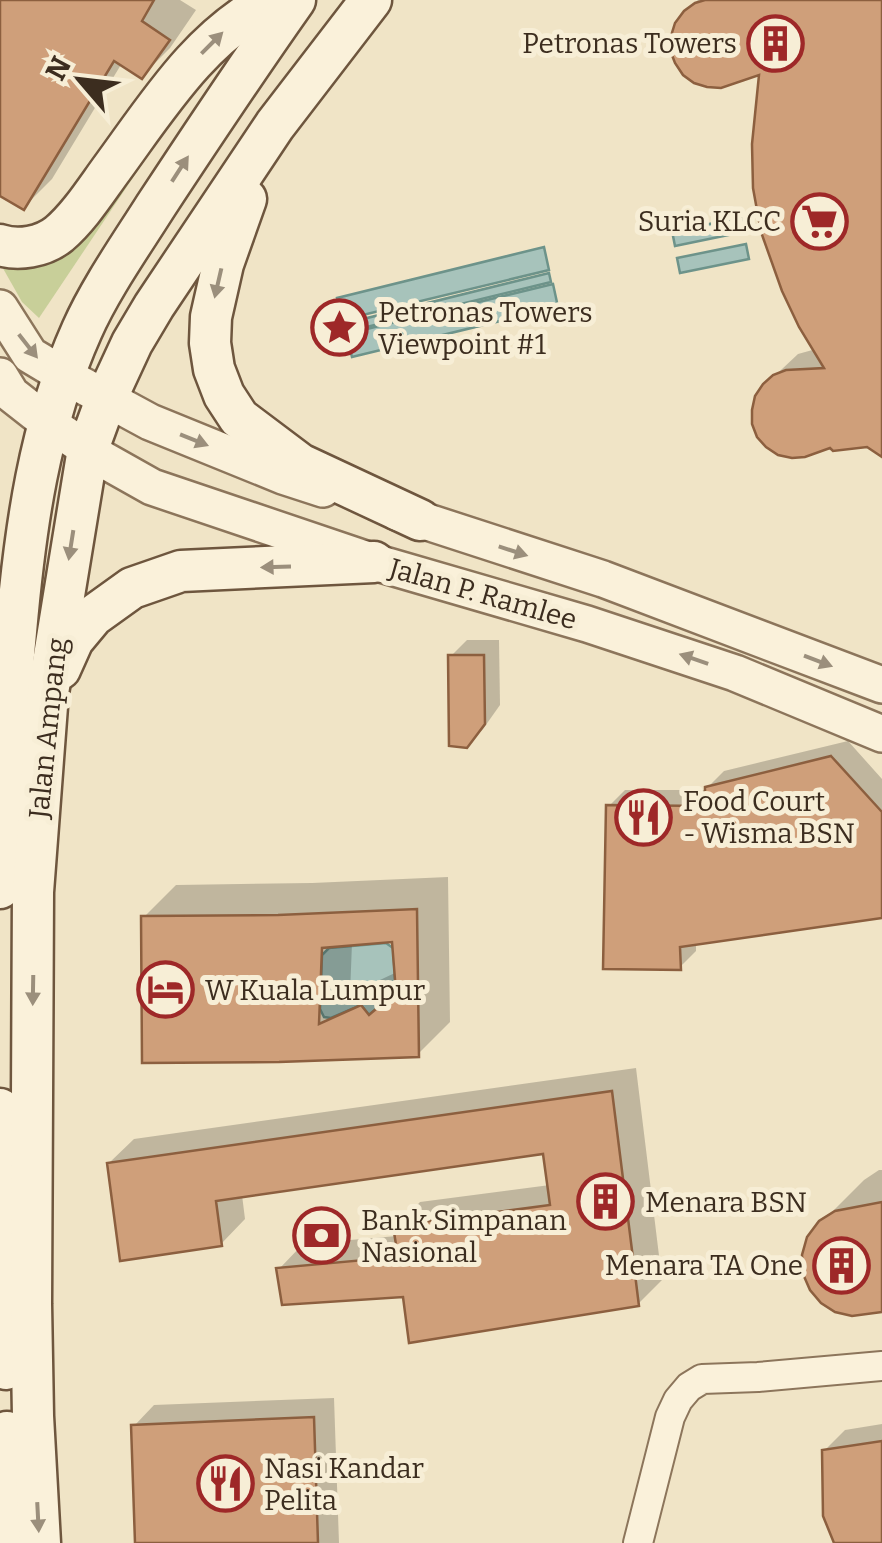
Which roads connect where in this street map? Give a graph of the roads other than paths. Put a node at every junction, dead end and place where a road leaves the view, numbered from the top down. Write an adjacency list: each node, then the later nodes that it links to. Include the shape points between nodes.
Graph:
1 (272, 0): 5 (main road, one-way to 1, via 13,249 56,236 192,64 246,13)
2 (295, 0): 8 (main road, Jalan Ampang, one-way to 2, via 84,326 134,241)
3 (371, 0): 4 (main road, Jalan Ampang)
4 (275, 125): 9 (main road, Jalan Ampang, via 132,343); 13 (main road, one-way to 13, via 216,290 214,369 240,418 300,464)
5 (0, 245)
6 (0, 308): 8 (street, Jalan P. Ramlee, one-way to 8, via 30,354)
7 (0, 376): 10 (street, Jalan P. Ramlee, via 11,394)
8 (65, 376): 9 (street, Jalan P. Ramlee); 10 (main road, Jalan Ampang)
9 (106, 397): 11 (main road, Jalan Ampang); 13 (street, Jalan P. Ramlee, one-way to 13, via 283,476)
10 (48, 423): 11 (street, Jalan P. Ramlee); 15 (main road, Jalan Ampang)
11 (88, 449): 14 (street, Jalan P. Ramlee, via 152,487); 17 (main road, Jalan Ampang, one-way to 17)
12 (0, 512): 15 (main road)
13 (420, 520): 16 (street, Jalan P. Ramlee, one-way to 16, via 603,579)
14 (374, 562): 17 (main road, one-way to 17, via 181,571 132,588 73,640); 18 (street, Jalan P. Ramlee, one-way to 14, via 736,673)
15 (18, 593): 19 (main road, Jalan Ampang)
16 (882, 686)
17 (48, 693): 23 (main road, Jalan Ampang, one-way to 23, via 33,892 31,1304)
18 (882, 734)
19 (0, 888)
20 (0, 1109): 22 (main road)
21 (882, 1366): 24 (street, via 702,1379 690,1387 670,1417)
22 (10, 1543)
23 (40, 1543)
24 (638, 1543)

